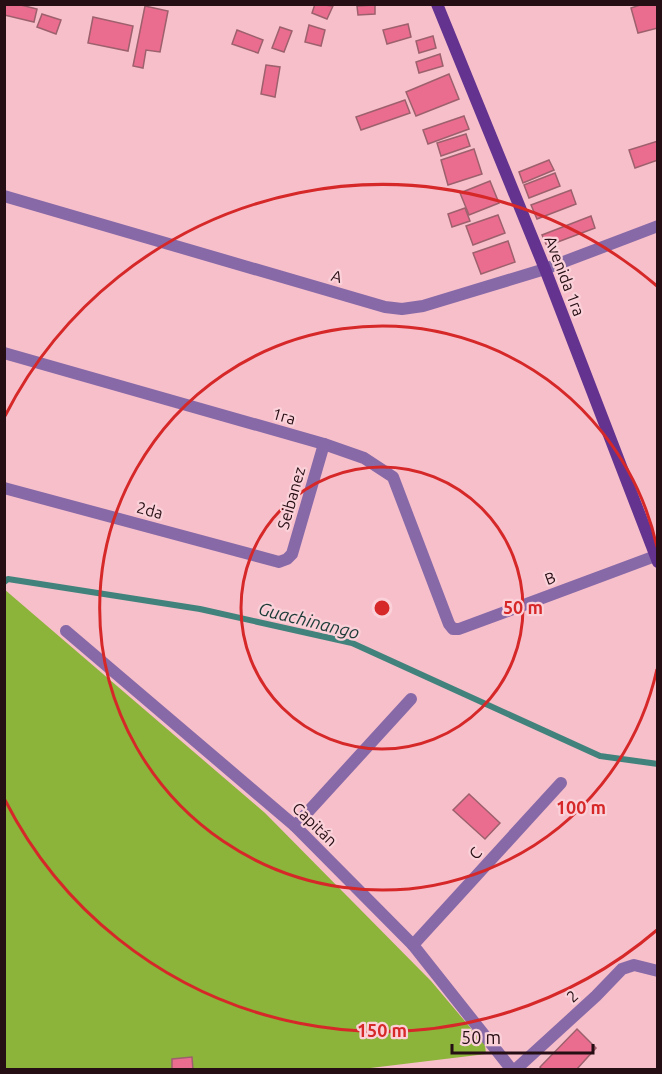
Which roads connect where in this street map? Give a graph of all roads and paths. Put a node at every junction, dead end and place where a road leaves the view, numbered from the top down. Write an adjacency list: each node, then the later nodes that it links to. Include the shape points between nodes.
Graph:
1 (437, 4): 4 (street, Avenida 1ra)
2 (4, 196): 4 (street, A, via 385,307 423,306)
3 (657, 226): 4 (street, A)
4 (545, 269): 8 (street, Avenida 1ra)
5 (4, 353): 6 (street, 1ra)
6 (324, 444): 9 (street, Seibanez, via 292,554); 10 (street, 1ra, via 364,458 393,477)
7 (4, 488): 9 (street, 2da, via 279,562)
8 (657, 558): 10 (street, B)
9 (286, 560)
10 (453, 629)
11 (66, 631): 14 (street, Capitán)
12 (411, 699): 14 (street)
13 (561, 783): 15 (street, C)
14 (295, 826): 15 (street, Capitán)
15 (413, 945): 17 (street, Capitán)
16 (657, 971): 17 (street, 2, via 634,965 622,969)
17 (514, 1070)

